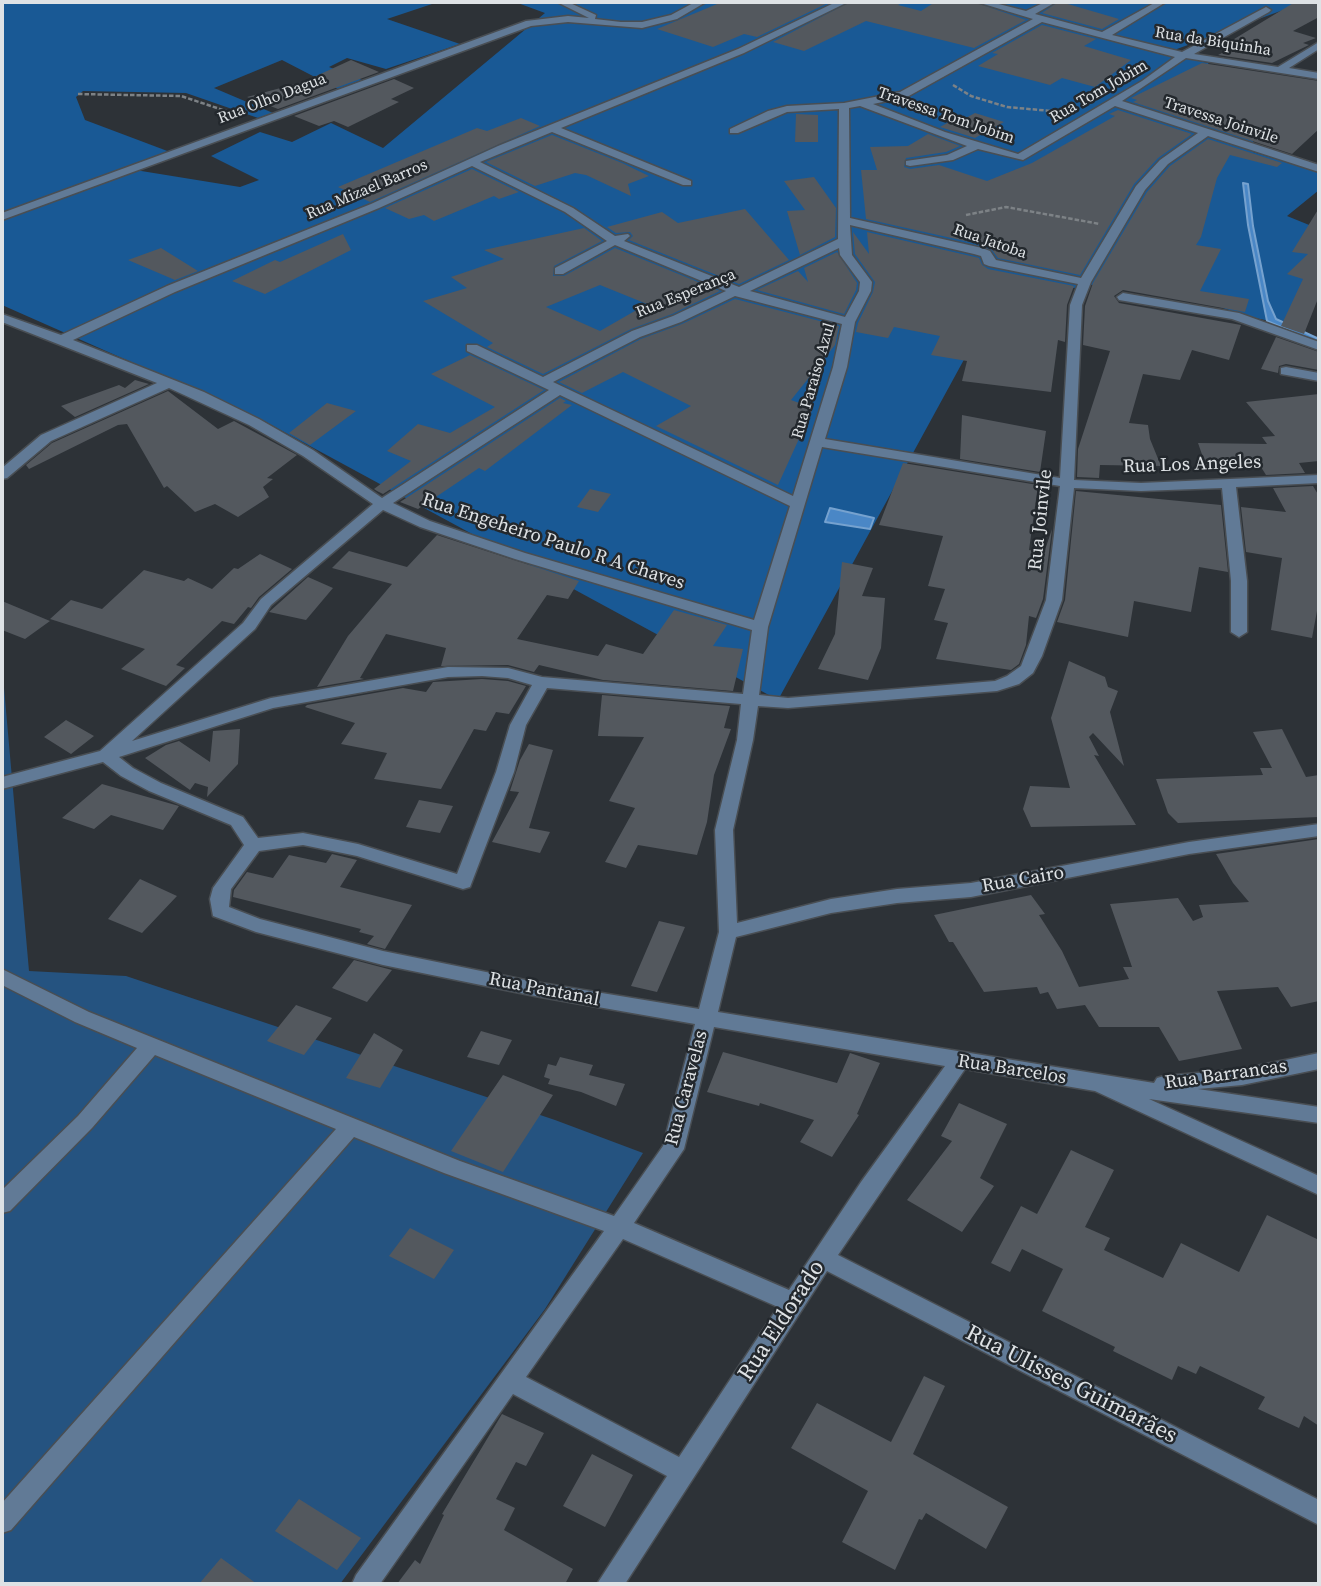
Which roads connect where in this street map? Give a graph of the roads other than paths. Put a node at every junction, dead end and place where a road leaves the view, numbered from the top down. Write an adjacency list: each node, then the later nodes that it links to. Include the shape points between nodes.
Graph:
1 (561, 2): 10 (street)
2 (701, 2): 10 (street, Rua Olho Dagua, via 657,22)
3 (843, 2): 19 (street, Rua Mizael Barros, via 780,34)
4 (981, 2): 8 (street, Rua da Biquinha)
5 (1052, 2): 8 (street)
6 (1162, 2): 11 (street)
7 (1266, 9): 13 (street, Rua Tom Jobim)
8 (1028, 14): 9 (street, Rua da Biquinha)
9 (1042, 18): 11 (street, Rua da Biquinha); 17 (street, via 903,94)
10 (604, 23): 28 (street, Rua Olho Dagua, via 556,19 519,27)
11 (1104, 35): 13 (street, Rua da Biquinha)
12 (1318, 47): 14 (street)
13 (1184, 55): 14 (street, Rua da Biquinha); 16 (street, Rua Tom Jobim)
14 (1280, 69): 15 (street, Rua da Biquinha)
15 (1319, 76)
16 (1114, 102): 21 (street, Travessa Joinvile); 23 (street, Rua Tom Jobim)
17 (862, 103): 18 (street); 22 (street, Travessa Tom Jobim)
18 (844, 106): 20 (street, via 787,109); 29 (street, Rua Paraiso Azul)
19 (552, 128): 24 (street, Rua Mizael Barros); 27 (street)
20 (734, 131)
21 (1205, 133): 26 (street, Travessa Joinvile); 34 (street, Rua Joinvile, via 1164,162 1131,200)
22 (977, 145): 23 (street, Travessa Tom Jobim); 25 (street, via 949,158)
23 (1019, 158)
24 (472, 162): 31 (street, via 569,210); 39 (street, Rua Mizael Barros)
25 (909, 163)
26 (1319, 169)
27 (687, 183)
28 (2, 217)
29 (844, 220): 32 (street, Rua Paraiso Azul); 34 (street, Rua Jatoba, via 978,251 993,263)
30 (627, 234): 31 (street)
31 (615, 241): 33 (street); 35 (street)
32 (844, 241): 35 (street, Rua Esperança); 38 (street, Rua Paraiso Azul, via 846,255 866,282)
33 (559, 271)
34 (1085, 282): 50 (street, Rua Joinvile, via 1076,305)
35 (739, 292): 38 (street); 44 (street, Rua Esperança, via 636,334)
36 (1123, 297): 40 (street, via 1235,316)
37 (2, 318): 39 (street, Rua Engeheiro Paulo R A Chaves)
38 (849, 322): 47 (street, Rua Paraiso Azul, via 840,367)
39 (62, 340): 45 (street, Rua Engeheiro Paulo R A Chaves)
40 (1319, 346)
41 (472, 348): 44 (street)
42 (1286, 372): 43 (street)
43 (1319, 377)
44 (543, 382): 46 (street)
45 (168, 383): 48 (street, via 46,438); 52 (street, Rua Engeheiro Paulo R A Chaves, via 254,422)
46 (557, 391): 52 (street); 53 (street)
47 (815, 442): 50 (street, Rua Los Angeles); 53 (street, Rua Paraiso Azul)
48 (2, 475)
49 (1319, 480): 51 (street, Rua Los Angeles)
50 (1067, 483): 51 (street, Rua Los Angeles, via 1141,487); 57 (street, Rua Joinvile, via 1054,600 1034,656 1013,680 997,686 788,703)
51 (1229, 484): 55 (street, via 1240,581)
52 (382, 504): 54 (street, Rua Engeheiro Paulo R A Chaves, via 425,524 520,556); 58 (street, via 266,601 249,626)
53 (798, 504): 54 (street, Rua Paraiso Azul)
54 (760, 627): 57 (street, Rua Caravelas)
55 (1239, 632)
56 (542, 682): 57 (street, Rua Joinvile); 58 (street, Rua Joinvile, via 482,671 418,675 241,710); 61 (street, via 518,725 463,882 358,850 303,839)
57 (748, 700): 62 (street, Rua Caravelas, via 745,740 724,830)
58 (106, 755): 59 (street, Rua Joinvile); 61 (street, via 155,787 237,821)
59 (2, 783)
60 (1319, 830): 62 (street, Rua Cairo, via 1189,848 971,890 831,906)
61 (253, 845): 64 (street, Rua Pantanal, via 222,888 220,911 383,958)
62 (728, 932): 64 (street, Rua Caravelas)
63 (2, 976): 65 (street, via 82,1017)
64 (706, 1018): 67 (street, Rua Barcelos); 74 (street, Rua Caravelas, via 673,1150)
65 (151, 1045): 71 (street); 73 (street, via 85,1122)
66 (1319, 1061): 69 (street, Rua Barrancas, via 1242,1077)
67 (959, 1062): 68 (street, Rua Barcelos); 75 (street, Rua Eldorado)
68 (1092, 1082): 69 (street, Rua Barcelos); 72 (street)
69 (1133, 1087): 70 (street, Rua Barcelos)
70 (1319, 1115)
71 (351, 1126): 74 (street); 80 (street)
72 (1319, 1186)
73 (2, 1204)
74 (620, 1227): 76 (street); 77 (street, Rua Caravelas)
75 (823, 1258): 76 (street, Rua Eldorado); 79 (street, Rua Ulisses Guimarães)
76 (794, 1303): 78 (street, Rua Eldorado)
77 (509, 1380): 78 (street); 82 (street, Rua Caravelas)
78 (682, 1471): 81 (street, Rua Eldorado)
79 (1319, 1513)
80 (2, 1521)
81 (616, 1582)
82 (365, 1584)

